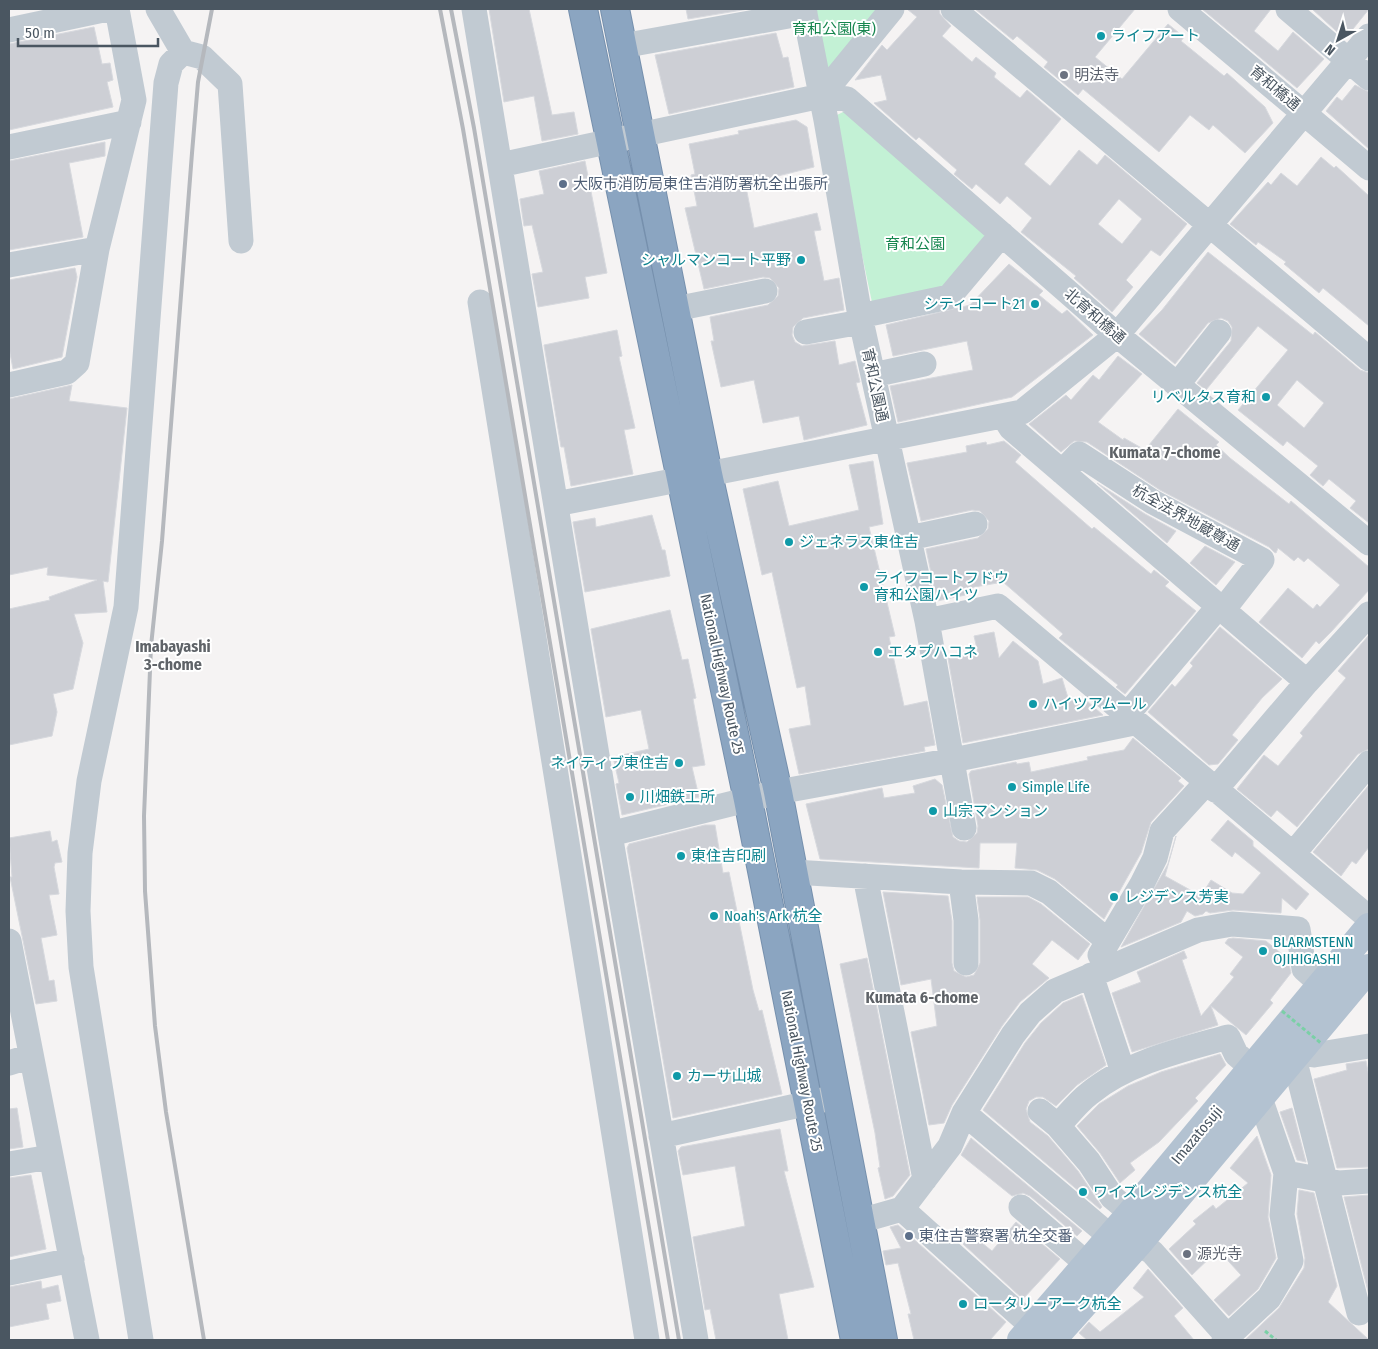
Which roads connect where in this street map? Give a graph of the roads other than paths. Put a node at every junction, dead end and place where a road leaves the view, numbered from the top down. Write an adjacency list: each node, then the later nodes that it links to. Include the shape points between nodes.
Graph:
1 (108, 9): 13 (street)
2 (116, 9): 21 (street, via 134,100)
3 (158, 9): 16 (street)
4 (474, 9): 25 (street)
5 (583, 9): 23 (highway, National Highway Route 25)
6 (615, 9): 15 (highway, National Highway Route 25)
7 (892, 9): 19 (street)
8 (953, 9): 27 (street)
9 (1180, 9): 12 (street, 育和橋通)
10 (1288, 9): 17 (street)
11 (804, 11): 15 (street); 19 (street, 育和公園通)
12 (1206, 17): 20 (street, 育和橋通)
13 (9, 30)
14 (1369, 36): 17 (street)
15 (622, 46): 22 (highway, National Highway Route 25)
16 (183, 52): 29 (street, via 202,57 230,84); 107 (street, via 171,64 166,83 126,607 89,781 80,853 78,911 81,967)
17 (1349, 61): 18 (street); 20 (street)
18 (1369, 78)
19 (821, 96): 22 (street, 北育和橋通); 28 (street, 北育和橋通, via 846,98); 35 (street, 育和公園通)
20 (1306, 114): 26 (street, 育和橋通); 27 (street)
21 (129, 122): 24 (street); 30 (street)
22 (640, 137): 23 (street, 北育和橋通); 34 (highway, National Highway Route 25)
23 (610, 143): 25 (street, 北育和橋通); 48 (highway, National Highway Route 25)
24 (9, 147)
25 (500, 165): 49 (street)
26 (1369, 168)
27 (1210, 224): 38 (street); 39 (street)
28 (1002, 234): 35 (street, via 949,297); 38 (street, 北育和橋通)
29 (241, 241)
30 (97, 249): 31 (street); 43 (street, via 77,363 68,372)
31 (9, 265)
32 (765, 291): 34 (street)
33 (480, 302): 108 (street)
34 (675, 310): 47 (highway, National Highway Route 25)
35 (861, 319): 36 (street); 41 (street, 育和公園通)
36 (806, 332)
37 (1219, 332): 42 (street)
38 (1118, 335): 42 (street, 北育和橋通); 44 (street, via 1022,412)
39 (1369, 359)
40 (924, 364): 41 (street)
41 (873, 375): 45 (street, 育和公園通)
42 (1177, 384): 52 (street, 北育和橋通)
43 (9, 385)
44 (1004, 417): 45 (street); 46 (street, via 1011,428)
45 (887, 440): 47 (street); 51 (street, 育和公園通)
46 (1062, 472): 53 (street); 53 (street, 杭全法界地蔵尊通, via 1079,454 1153,502 1262,560)
47 (708, 474): 48 (street); 61 (highway, National Highway Route 25)
48 (682, 480): 49 (street); 62 (highway, National Highway Route 25)
49 (556, 504): 64 (street)
50 (975, 524): 51 (street)
51 (909, 538): 55 (street, 育和公園通)
52 (1369, 543)
53 (1221, 608): 56 (street); 57 (street)
54 (1369, 614): 56 (street)
55 (927, 621): 57 (street, via 998,606); 58 (street, 育和公園通)
56 (1307, 682): 60 (street)
57 (1130, 719): 58 (street); 60 (street)
58 (954, 760): 61 (street); 63 (street, 育和公園通)
59 (1369, 763): 65 (street)
60 (1211, 786): 65 (street); 71 (street, via 1162,831 1155,858)
61 (778, 792): 62 (street); 66 (highway, National Highway Route 25)
62 (748, 800): 64 (street); 84 (highway, National Highway Route 25)
63 (964, 828)
64 (610, 834): 86 (street)
65 (1293, 854): 69 (street)
66 (793, 872): 67 (street); 82 (highway, National Highway Route 25)
67 (865, 876): 68 (street); 90 (street)
68 (961, 882): 71 (street, via 1031,883 1050,892); 73 (street, via 966,920)
69 (1369, 918)
70 (1369, 927): 76 (main road, Imazatosuji)
71 (1108, 941): 75 (street)
72 (10, 950): 79 (street)
73 (966, 963)
74 (1369, 968): 78 (main road, Imazatosuji)
75 (1088, 976): 76 (street, via 1198,930 1232,924 1298,929 1304,969); 81 (street); 85 (street, via 1055,991 1030,1013)
76 (1321, 984): 80 (main road, Imazatosuji)
77 (1369, 1046): 78 (street)
78 (1310, 1052): 83 (main road, Imazatosuji); 91 (street)
79 (20, 1060): 87 (street)
80 (1252, 1068): 81 (street, via 1236,1054 1228,1037); 95 (main road, Imazatosuji)
81 (1123, 1072): 95 (street, via 1049,1118 1089,1162 1112,1197)
82 (836, 1097): 84 (street); 96 (highway, National Highway Route 25)
83 (1260, 1098): 89 (street); 98 (main road, Imazatosuji)
84 (809, 1104): 86 (street); 103 (highway, National Highway Route 25)
85 (964, 1113): 90 (street, via 950,1146); 97 (street)
86 (662, 1136): 109 (street)
87 (50, 1157): 88 (street); 99 (street)
88 (9, 1164)
89 (1286, 1173): 91 (street); 105 (street, via 1282,1215 1291,1261 1269,1298)
90 (925, 1179): 94 (street)
91 (1325, 1179): 92 (street, via 1339,1183); 102 (street)
92 (1369, 1181)
93 (1021, 1207): 100 (street)
94 (902, 1209): 96 (street); 104 (street)
95 (1131, 1213): 97 (main road, Imazatosuji)
96 (860, 1221): 110 (highway, National Highway Route 25)
97 (1111, 1237): 100 (main road, Imazatosuji)
98 (1138, 1244): 104 (main road, Imazatosuji); 105 (street, via 1152,1252)
99 (72, 1260): 101 (street); 106 (street)
100 (1087, 1264): 104 (main road, Imazatosuji)
101 (9, 1273)
102 (1359, 1313)
103 (852, 1333)
104 (1036, 1336)
105 (1226, 1338)
106 (87, 1340)
107 (141, 1340)
108 (647, 1340)
109 (696, 1340)
110 (883, 1340)

